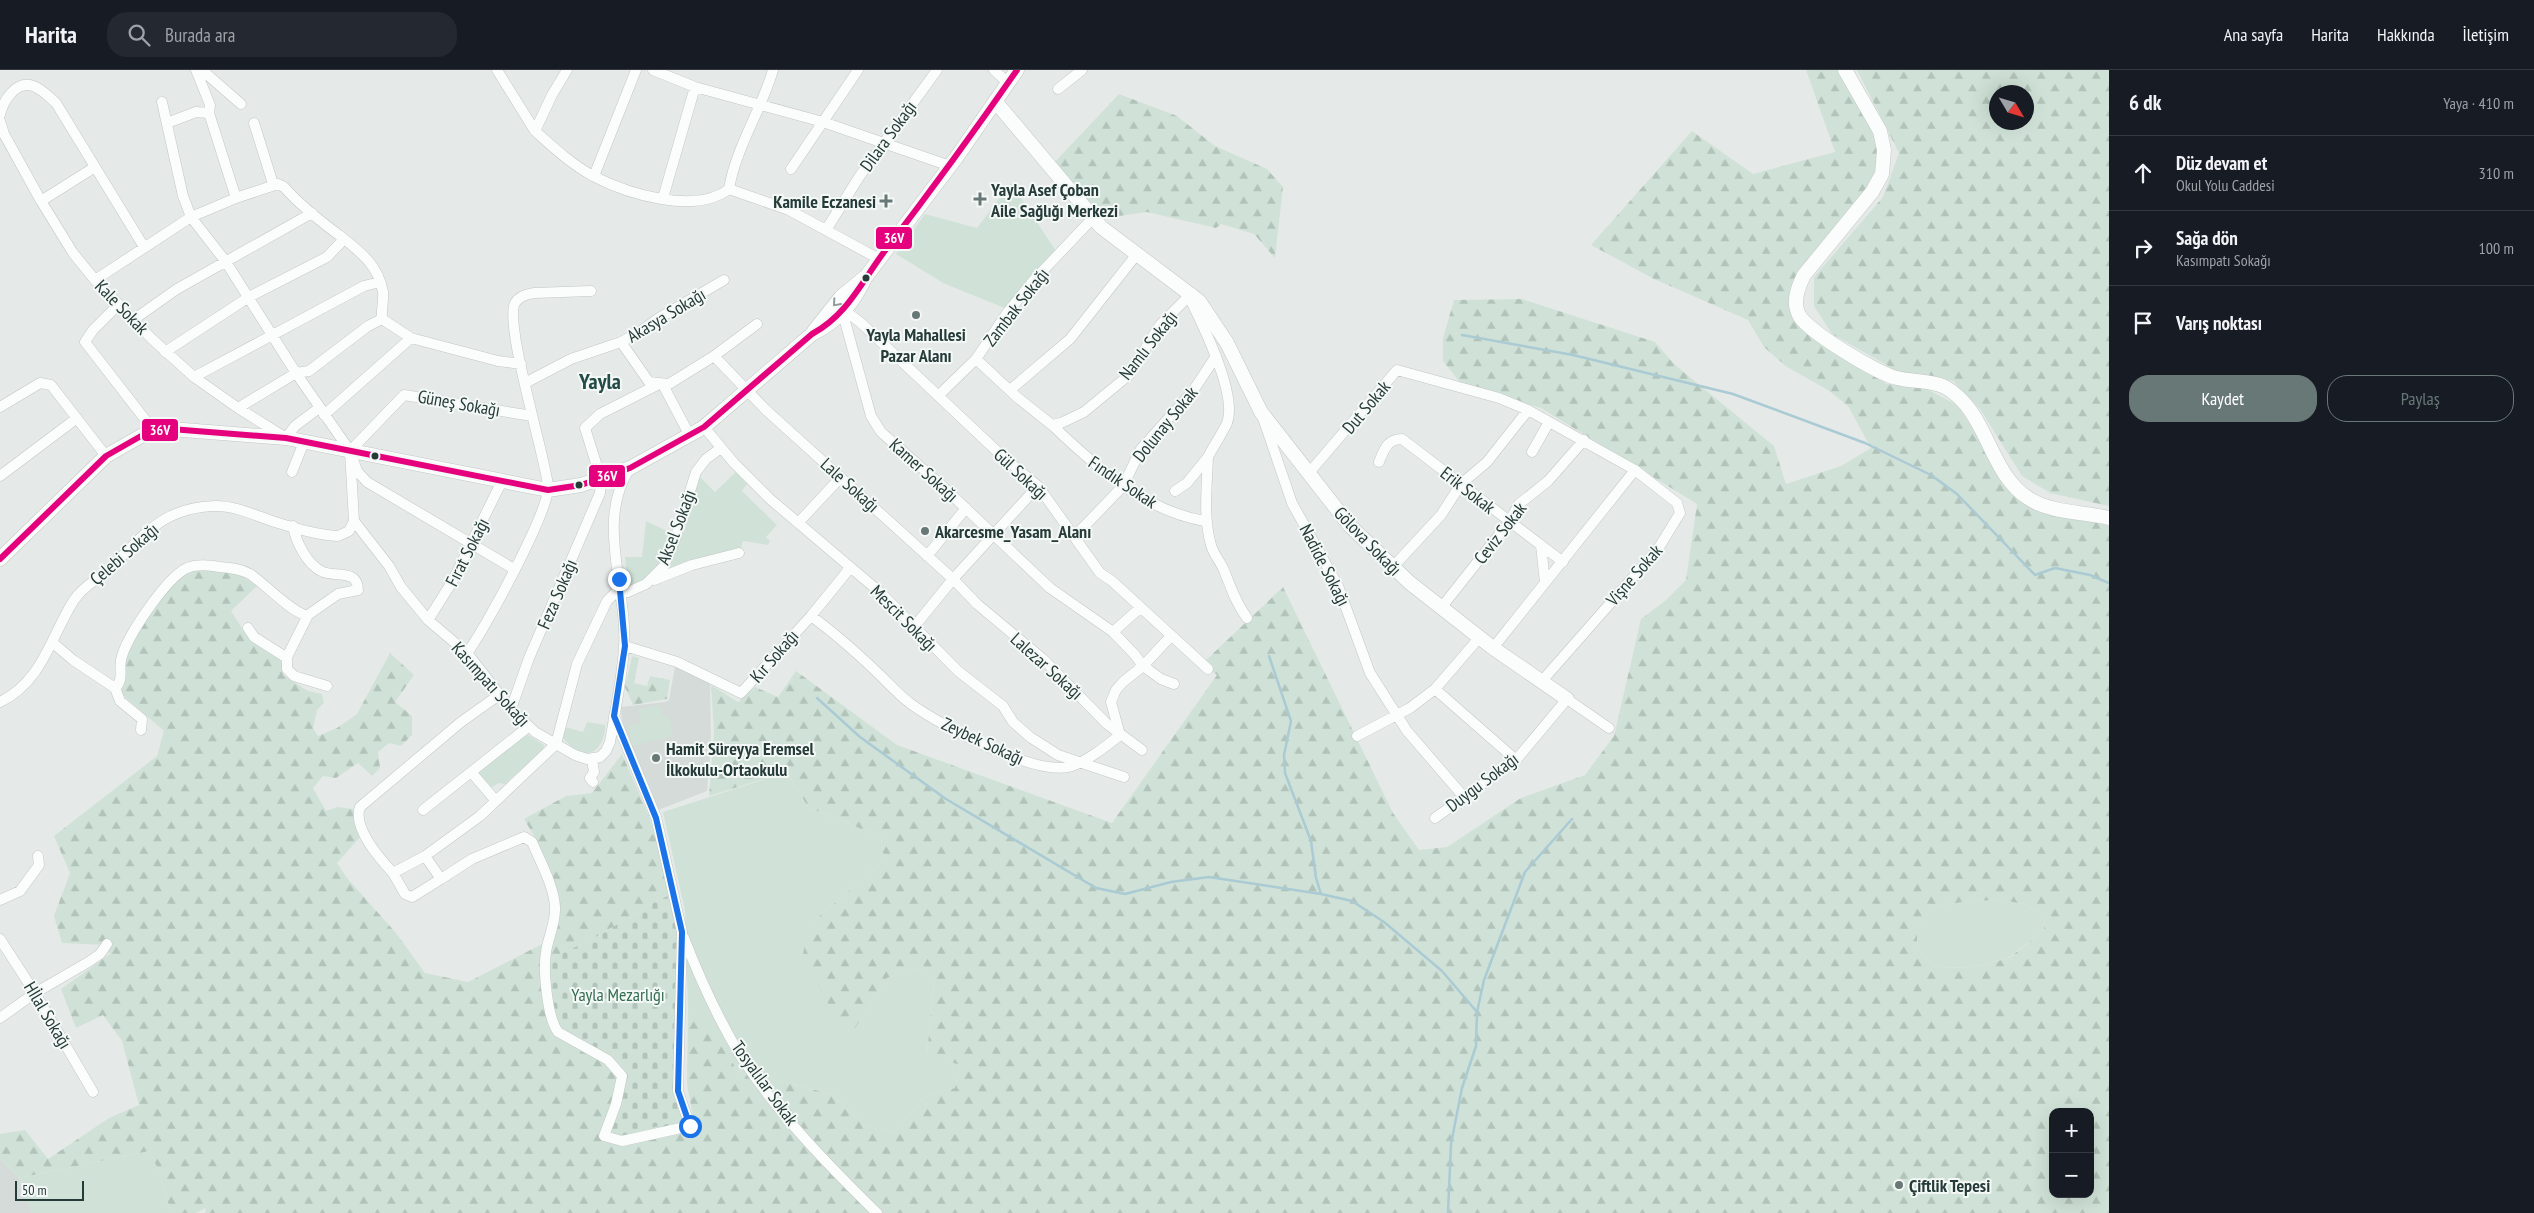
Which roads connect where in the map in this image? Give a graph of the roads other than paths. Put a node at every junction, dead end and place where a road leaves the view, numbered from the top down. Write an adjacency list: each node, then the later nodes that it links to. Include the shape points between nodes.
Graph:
1 (196, 70): 21 (street, via 210,105)
2 (202, 70): 19 (street)
3 (497, 70): 27 (street)
4 (566, 70): 27 (street)
5 (636, 70): 32 (street)
6 (652, 70): 15 (street)
7 (773, 70): 20 (street)
8 (858, 70): 24 (street)
9 (937, 70): 28 (street, Dilara Sokağı)
10 (994, 70): 14 (street)
11 (1017, 70): 14 (main road)
12 (1082, 70): 16 (street)
13 (1845, 70): 111 (main road, via 1880,132 1884,150 1882,174 1872,192 1804,275 1798,286 1796,304 1799,316 1814,331 1881,373 1945,387 1970,409 1998,464 2013,486 2028,498 2064,510)
14 (1008, 83): 17 (main road)
15 (695, 87): 20 (street); 36 (street)
16 (1058, 89)
17 (995, 101): 29 (main road); 40 (main road, Gölova Sokağı)
18 (162, 102): 25 (street)
19 (241, 104)
20 (761, 104): 24 (street); 34 (street, via 732,168)
21 (209, 113): 25 (street, via 196,112); 35 (street)
22 (0, 115): 30 (street, via 12,92 23,85 37,88 56,103)
23 (0, 121): 37 (street, Kale Sokak)
24 (823, 122): 28 (street); 31 (street)
25 (167, 123): 39 (street, via 183,196)
26 (254, 123): 33 (street)
27 (535, 131): 32 (street, via 563,156)
28 (884, 142): 29 (street); 41 (street, Dilara Sokağı)
29 (950, 166): 45 (main road)
30 (95, 167): 37 (street); 43 (street)
31 (790, 170)
32 (594, 176): 36 (street, via 612,185)
33 (273, 184): 35 (street); 38 (street, via 284,187)
34 (729, 189): 36 (street, via 709,200 693,202); 41 (street, via 789,210)
35 (236, 198): 39 (street)
36 (663, 198)
37 (40, 201): 48 (street, Kale Sokak, via 73,253)
38 (312, 213): 42 (street); 46 (street)
39 (191, 217): 43 (street); 46 (street)
40 (1092, 218): 44 (main road, Gölova Sokağı); 66 (street, Zambak Sokağı, via 1034,280)
41 (826, 230): 45 (street)
42 (344, 239): 50 (street, via 365,256); 53 (street, via 327,257)
43 (144, 247): 48 (street)
44 (1137, 254): 52 (main road, Gölova Sokağı); 73 (street, via 1070,339)
45 (879, 260): 47 (main road)
46 (226, 262): 53 (street); 57 (street, via 177,289)
47 (865, 278): 55 (main road); 59 (main road, one-way to 59, via 840,297)
48 (95, 280): 54 (street, Kale Sokak)
49 (724, 280): 62 (street, Akasya Sokağı)
50 (380, 282): 56 (street); 60 (street, via 364,286)
51 (591, 290): 67 (street, via 534,293 519,298 513,314)
52 (1190, 295): 65 (street); 80 (main road, Gölova Sokağı, via 1210,316 1227,343); 84 (street, Namlı Sokağı, via 1160,325 1129,375 1084,412)
53 (248, 298): 60 (street); 63 (street)
54 (119, 304): 57 (street, Kale Sokak); 86 (street, via 85,342)
55 (843, 314): 59 (main road); 75 (street, Gül Sokağı, via 861,323); 110 (street, Kamer Sokağı, via 871,416 881,432)
56 (382, 319): 61 (street); 68 (street, via 309,371)
57 (134, 320): 63 (street, Kale Sokak)
58 (757, 324): 64 (street)
59 (812, 334): 74 (main road)
60 (274, 336): 68 (street); 69 (street)
61 (411, 338): 67 (street, via 498,362); 79 (street)
62 (621, 342): 70 (street, Akasya Sokağı, via 571,359); 71 (street, via 649,382)
63 (165, 352): 69 (street, Kale Sokak)
64 (714, 356): 71 (street, via 669,384); 74 (street, Lale Sokağı)
65 (1216, 356): 95 (street, via 1229,414 1227,424); 107 (street, Dolunay Sokak, via 1193,390 1141,449)
66 (976, 359): 73 (street); 75 (street, Zambak Sokağı)
67 (521, 364): 70 (street)
68 (296, 373): 77 (street); 79 (street)
69 (194, 377): 77 (street, Kale Sokak)
70 (525, 383): 81 (street)
71 (660, 385): 87 (street); 103 (street, via 600,414 586,428)
72 (1465, 389): 78 (street, Vişne Sokak); 100 (street, Dut Sokak, via 1397,370)
73 (1010, 390): 84 (street)
74 (746, 392): 85 (main road); 102 (street, Lale Sokağı)
75 (939, 396): 106 (street, Gül Sokağı)
76 (0, 407): 82 (street, via 46,382)
77 (238, 408): 88 (street, Kale Sokak)
78 (1528, 410): 83 (street, Vişne Sokak); 105 (street, via 1487,462)
79 (321, 412): 88 (street, via 295,426); 92 (street)
80 (1261, 412): 100 (main road, Gölova Sokağı); 159 (street, Nadide Sokağı, via 1292,503 1338,586 1370,673)
81 (532, 416): 92 (street, Güneş Sokağı, via 404,395); 108 (street)
82 (77, 418): 94 (street); 101 (street)
83 (1549, 422): 89 (street, Vişne Sokak); 93 (street)
84 (1052, 425): 107 (street, Fındık Sokak)
85 (704, 427): 87 (main road); 91 (street, Mescit Sokağı)
86 (154, 431): 88 (main road, via 171,429); 94 (main road)
87 (690, 436): 97 (main road)
88 (286, 438): 90 (main road)
89 (1584, 440): 98 (street, Vişne Sokak); 114 (street, Ceviz Sokak, via 1548,481 1520,504)
90 (304, 442): 92 (main road); 99 (street)
91 (721, 448): 115 (street, Mescit Sokağı, via 752,482); 130 (street, Aksel Sokağı, via 696,472 664,566)
92 (350, 451): 104 (main road); 113 (street); 120 (street, via 358,471 367,482)
93 (1532, 452)
94 (106, 456): 123 (main road)
95 (1208, 456): 109 (street, via 1187,483); 112 (street)
96 (1379, 462): 105 (street, Erik Sokak, via 1388,443 1402,439)
97 (630, 468): 103 (main road); 131 (street, via 622,480 615,515)
98 (1635, 470): 124 (street); 150 (street, Vişne Sokak, via 1677,503 1680,513 1658,549)
99 (292, 472)
100 (1308, 474): 126 (main road, Gölova Sokağı, via 1350,526)
101 (0, 476)
102 (841, 477): 115 (street); 122 (street, Lale Sokağı)
103 (600, 478): 108 (main road); 158 (street, Feza Sokağı, via 600,493 529,658)
104 (502, 481): 108 (main road); 120 (street, Fırat Sokağı)
105 (1461, 484): 114 (street, Erik Sokak); 126 (street, via 1441,515)
106 (1038, 486): 117 (street); 118 (street, Gül Sokağı)
107 (1123, 486): 112 (street, Fındık Sokak, via 1184,518); 118 (street, Dolunay Sokak)
108 (548, 490): 127 (street, via 534,530)
109 (1175, 491)
110 (966, 508): 117 (street, Kamer Sokağı); 122 (street)
111 (2109, 518)
112 (1205, 521): 136 (street, via 1212,548 1236,603)
113 (354, 522): 116 (street, Çelebi Sokağı, via 349,531 338,536); 137 (street, Kasımpatı Sokağı)
114 (1509, 522): 119 (street, Erik Sokak); 133 (street, Ceviz Sokak)
115 (798, 523): 125 (street, Mescit Sokağı)
116 (293, 526): 134 (street, via 300,548 316,567 323,572 349,575 358,585 358,590 338,594); 143 (street, Çelebi Sokağı, via 228,507 187,510 168,518 151,528 108,570 83,589 68,610)
117 (993, 534): 128 (street); 140 (street, Kamer Sokağı, via 1050,588)
118 (1075, 536): 132 (street, Gül Sokağı, via 1100,573)
119 (1541, 545): 124 (street, Erik Sokak); 129 (street)
120 (471, 546): 127 (street); 137 (street, Fırat Sokağı)
121 (739, 553): 130 (street, via 692,564)
122 (927, 556): 128 (street, Lale Sokağı)
123 (0, 559)
124 (1563, 562): 129 (street)
125 (850, 568): 135 (street, Kır Sokağı); 138 (street, Mescit Sokağı, via 882,594)
126 (1392, 568): 133 (main road, Gölova Sokağı)
127 (514, 569): 146 (street, via 483,630)
128 (953, 579): 138 (street); 164 (street, Lalezar Sokağı, via 977,604 1043,659)
129 (1545, 583): 145 (street)
130 (646, 584): 131 (street, Aksel Sokağı)
131 (620, 592): 144 (street); 166 (street, via 607,601 577,664)
132 (1140, 608): 140 (street); 141 (street, Gül Sokağı)
133 (1441, 608): 142 (main road, Gölova Sokağı)
134 (308, 615): 147 (street); 153 (street, via 294,611 264,584 241,570 209,565 185,569 158,597 130,637 120,661 120,682)
135 (811, 616): 144 (street, Kır Sokağı, via 741,693 677,662); 170 (street, Zeybek Sokağı, via 837,634 909,704 933,718 1018,760 1045,767 1072,766)
136 (1247, 618)
137 (428, 620): 146 (street, Kasımpatı Sokağı)
138 (914, 627): 170 (street, Mescit Sokağı, via 958,671 1003,706 1013,722 1030,736 1058,755)
139 (248, 628): 147 (street, via 254,637)
140 (1113, 632): 148 (street, Kamer Sokağı)
141 (1171, 636): 148 (street); 149 (street, Gül Sokağı)
142 (1479, 638): 145 (main road, Gölova Sokağı); 154 (street)
143 (54, 643): 153 (street); 157 (street, Çelebi Sokağı, via 38,671)
144 (625, 646): 160 (street)
145 (1493, 648): 150 (main road, Gölova Sokağı)
146 (467, 653): 155 (street, Kasımpatı Sokağı)
147 (287, 658): 152 (street, via 287,669 294,676)
148 (1143, 666): 151 (street, Kamer Sokağı); 164 (street, via 1122,682 1111,702)
149 (1208, 669)
150 (1541, 682): 156 (main road, Gölova Sokağı)
151 (1174, 684)
152 (328, 686)
153 (115, 688): 163 (street, via 120,701 142,719)
154 (1435, 689): 159 (street); 169 (street)
155 (499, 695): 158 (street, Kasımpatı Sokağı); 180 (street, via 461,722 360,807 362,829 374,853)
156 (1567, 699): 162 (street, Gölova Sokağı); 169 (street, Duygu Sokağı)
157 (0, 702)
158 (511, 709): 161 (street, Kasımpatı Sokağı)
159 (1396, 715): 165 (street); 174 (street, Nadide Sokağı)
160 (614, 716): 168 (street, via 606,751); 183 (street, via 656,818)
161 (528, 727): 166 (street, Kasımpatı Sokağı); 171 (street)
162 (1609, 728)
163 (142, 730)
164 (1120, 735): 167 (street, Lalezar Sokağı); 170 (street, Zeybek Sokağı)
165 (1357, 736)
166 (556, 744): 168 (street, Kasımpatı Sokağı, via 575,755); 175 (street)
167 (1142, 750)
168 (592, 759): 173 (street, via 594,772 590,778)
169 (1516, 760): 174 (street, Duygu Sokağı)
170 (1079, 762): 172 (street, Mescit Sokağı)
171 (472, 773): 175 (street); 176 (street)
172 (1124, 777)
173 (593, 782)
174 (1464, 797): 177 (street, Duygu Sokağı)
175 (496, 800): 179 (street, via 480,816)
176 (423, 810)
177 (1435, 818)
178 (38, 856): 182 (street, via 39,865 26,884)
179 (425, 856): 180 (street); 181 (street)
180 (393, 874): 181 (street, via 405,894 412,897)
181 (441, 880): 183 (street, via 472,859 524,836 532,842 555,906 545,955 554,1026 558,1032 608,1060 622,1076 604,1136 622,1141 690,1126 678,1091)
182 (0, 900)
183 (682, 932): 189 (street, Tosyalılar Sokak, via 698,973 742,1058 781,1110)
184 (0, 939): 186 (street, Hİlal Sokağı)
185 (107, 944): 186 (street, via 90,961)
186 (35, 993): 187 (street); 188 (street, Hİlal Sokağı)
187 (0, 1018)
188 (93, 1092)
189 (877, 1213)

